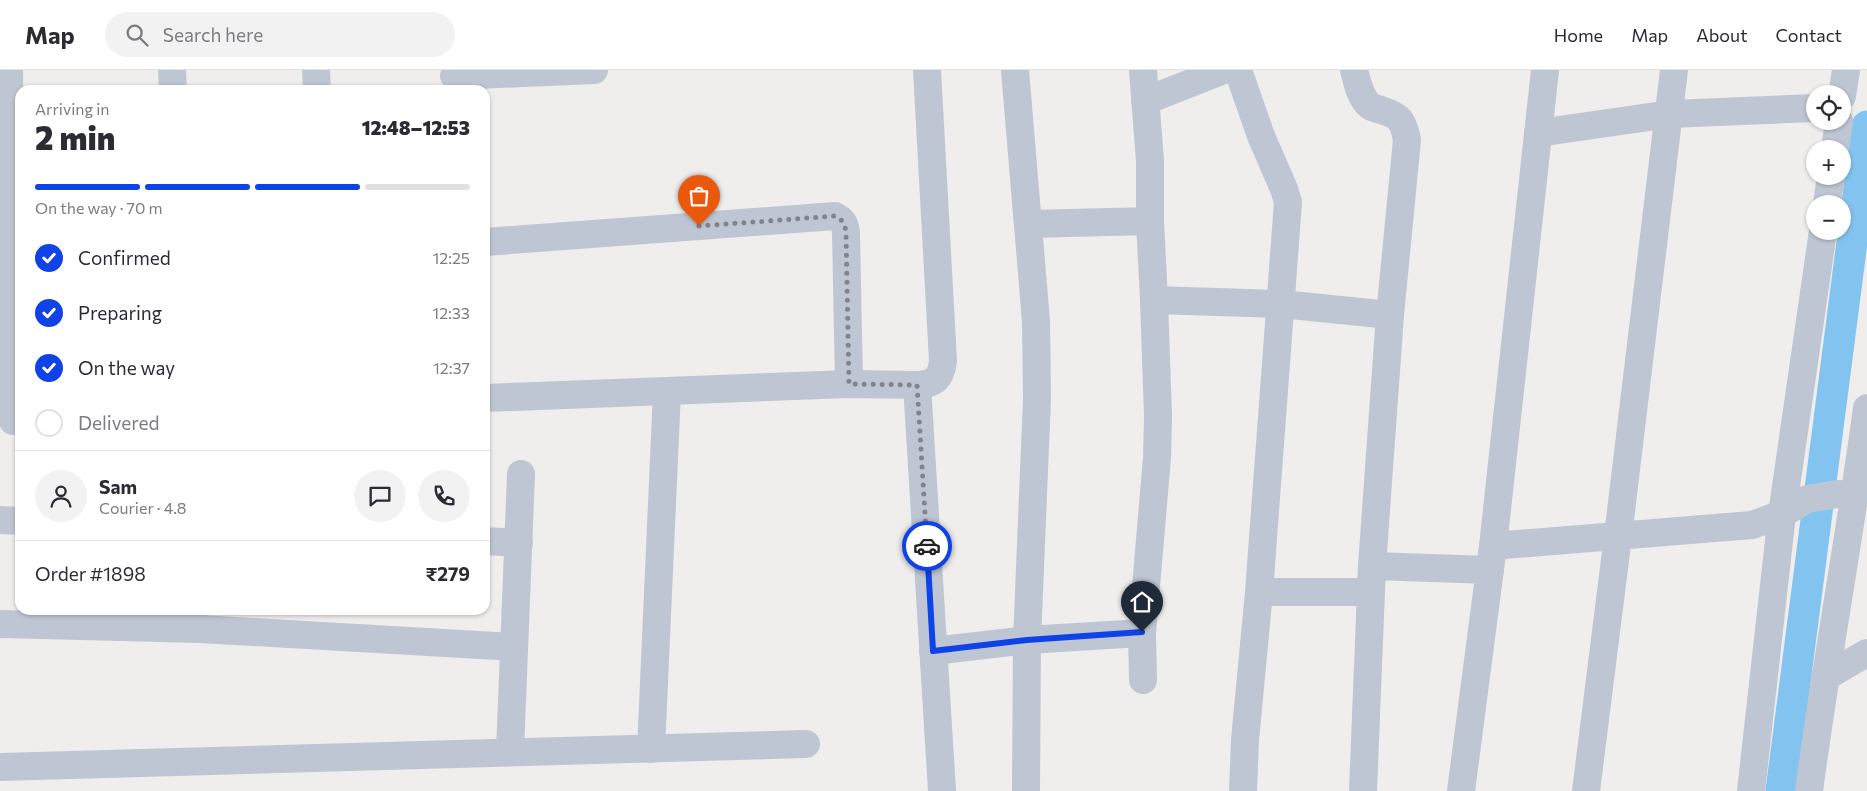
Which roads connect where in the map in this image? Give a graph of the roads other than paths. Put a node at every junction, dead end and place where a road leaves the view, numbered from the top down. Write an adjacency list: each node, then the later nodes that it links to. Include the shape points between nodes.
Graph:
1 (9, 70): 26 (street)
2 (172, 70): 15 (street)
3 (316, 70): 16 (street)
4 (594, 70): 14 (street)
5 (927, 70): 32 (street, via 943,361 942,373 937,379)
6 (1015, 70): 23 (street)
7 (1143, 70): 18 (street)
8 (1224, 70): 18 (street)
9 (1238, 70): 28 (street, via 1288,202)
10 (1354, 70): 29 (street, via 1360,90 1370,106 1400,118 1407,140)
11 (1545, 70): 21 (street)
12 (1674, 70): 20 (street)
13 (1846, 70): 17 (street)
14 (455, 79)
15 (173, 85)
16 (317, 85)
17 (1844, 85)
18 (1145, 101): 22 (street)
19 (1806, 108): 20 (street)
20 (1670, 114): 21 (street); 42 (street)
21 (1538, 133): 45 (street)
22 (1150, 221): 23 (street); 27 (street)
23 (1028, 224): 51 (street, via 1036,321 1037,399)
24 (1822, 240): 39 (street)
25 (490, 242): 31 (street, via 835,216 846,225)
26 (15, 297)
27 (1154, 300): 28 (street); 50 (street, via 1157,458)
28 (1281, 304): 29 (street); 47 (street)
29 (1390, 314): 46 (street)
30 (15, 352): 36 (street)
31 (849, 384): 32 (street); 33 (street)
32 (917, 385): 53 (street)
33 (668, 392): 34 (street); 58 (street)
34 (490, 398)
35 (1867, 408): 38 (street)
36 (11, 421)
37 (520, 474): 44 (street)
38 (1854, 492): 39 (street, via 1807,499); 55 (street)
39 (1782, 514): 42 (street, via 1752,524); 67 (street)
40 (0, 520): 41 (street)
41 (15, 521)
42 (1618, 536): 45 (street); 66 (street)
43 (490, 541): 44 (street)
44 (519, 543): 52 (street)
45 (1492, 558): 46 (street); 65 (street)
46 (1372, 566): 48 (street)
47 (1259, 592): 48 (street); 63 (street)
48 (1371, 592): 64 (street)
49 (0, 624): 52 (street, via 200,629)
50 (1142, 632): 51 (street); 56 (street)
51 (1027, 640): 53 (street); 62 (street)
52 (514, 647): 59 (street)
53 (933, 651): 61 (street)
54 (1867, 653): 55 (street)
55 (1825, 677): 68 (street)
56 (1143, 680)
57 (806, 744): 58 (street)
58 (651, 749): 59 (street)
59 (510, 752): 60 (street)
60 (0, 767)
61 (942, 791)
62 (1026, 791)
63 (1243, 791)
64 (1362, 791)
65 (1461, 791)
66 (1586, 791)
67 (1751, 791)
68 (1809, 791)

